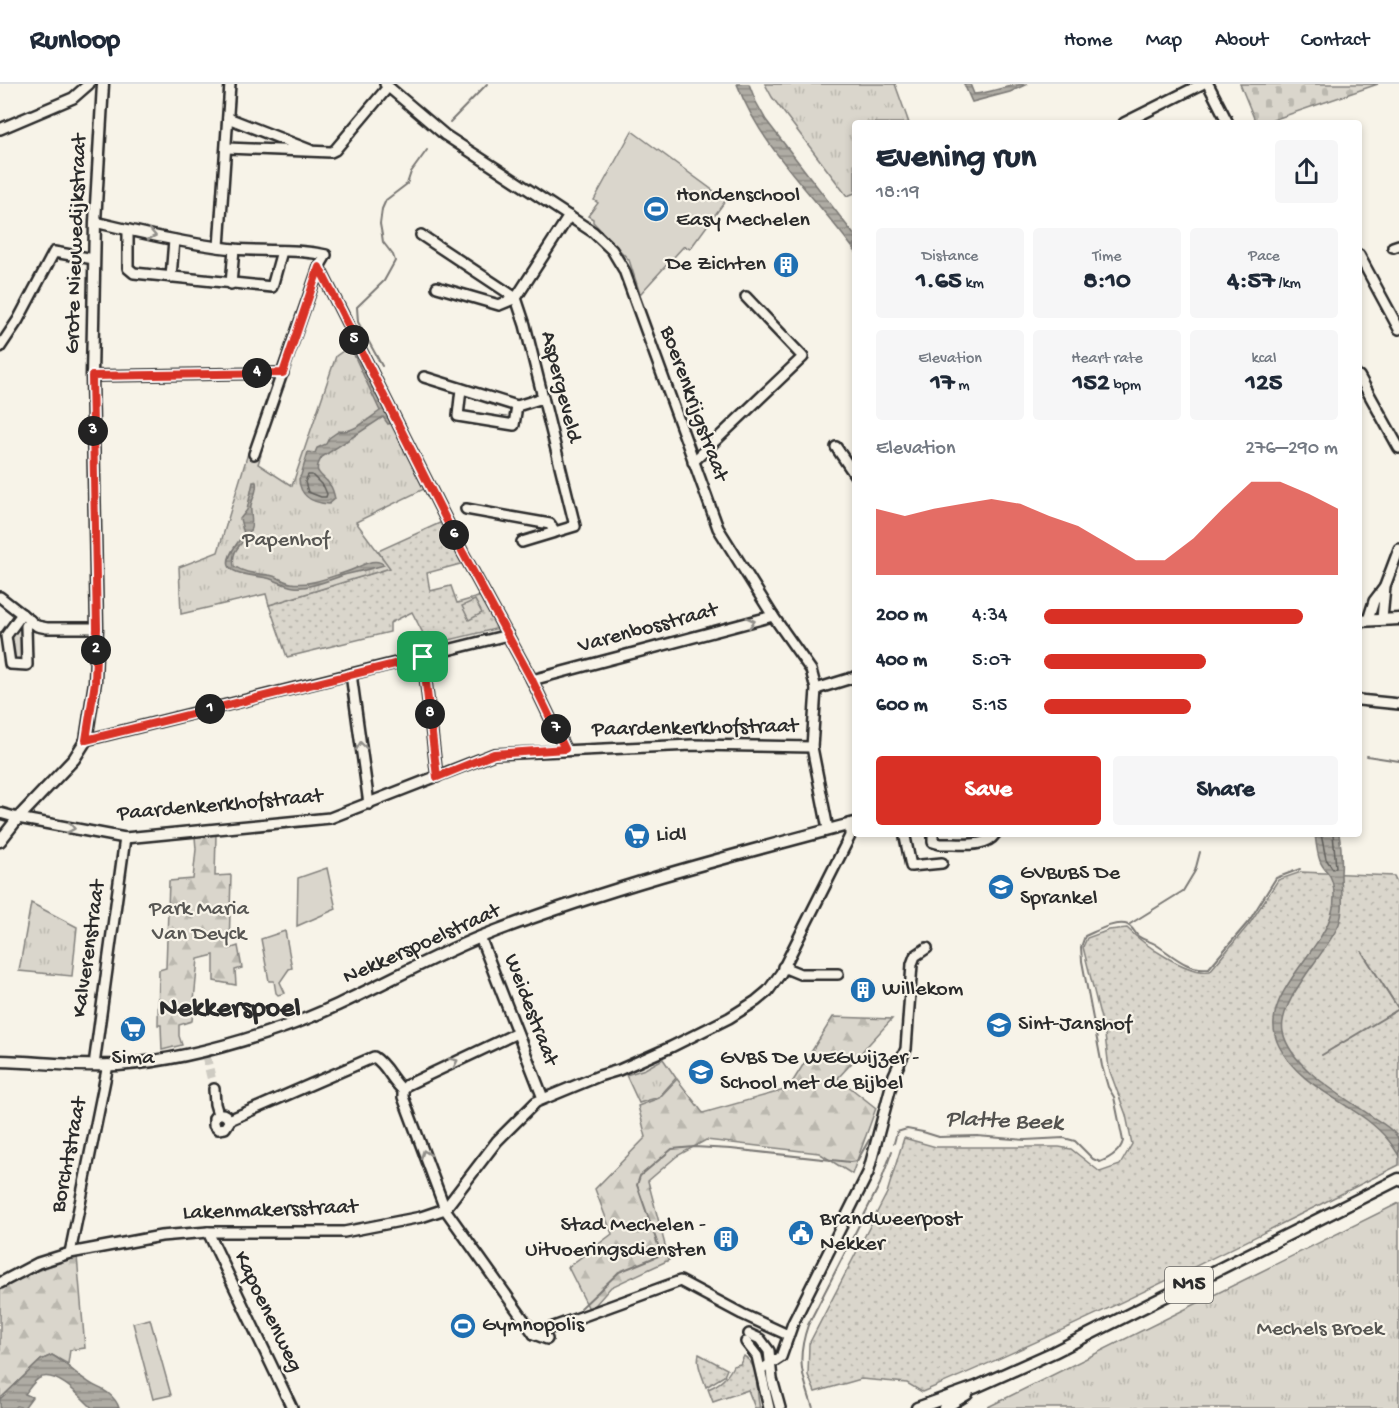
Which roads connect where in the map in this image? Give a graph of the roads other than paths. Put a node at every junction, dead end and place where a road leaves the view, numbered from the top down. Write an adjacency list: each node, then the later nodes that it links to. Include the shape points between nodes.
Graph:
1 (89, 84): 10 (street, via 73,98)
2 (103, 84): 14 (main road, Grote Nieuwedijkstraat)
3 (230, 84): 7 (street)
4 (1202, 84): 8 (street)
5 (1208, 84): 9 (street)
6 (387, 86): 12 (street, via 335,150); 13 (street, Boerenkrijgstraat, via 445,135)
7 (228, 118): 11 (street); 12 (street)
8 (1130, 120)
9 (1226, 120)
10 (0, 129)
11 (227, 148): 12 (street); 18 (street)
12 (318, 153)
13 (569, 216): 28 (street); 43 (street, Boerenkrijgstraat, via 612,250 624,270)
14 (95, 222): 15 (street); 21 (main road, Grote Nieuwedijkstraat)
15 (128, 230): 17 (street, one-way to 17); 24 (street, via 130,272)
16 (421, 235): 28 (street)
17 (174, 240): 18 (street); 24 (street)
18 (219, 247): 19 (street)
19 (234, 249): 20 (street); 25 (street)
20 (282, 251): 23 (street, via 326,255); 25 (street, via 272,287)
21 (94, 259): 31 (street, via 54,252); 34 (main road, Grote Nieuwedijkstraat)
22 (1362, 261): 30 (street)
23 (319, 267): 33 (street); 58 (street)
24 (171, 278): 25 (street)
25 (231, 284)
26 (437, 287): 28 (street, via 499,305)
27 (746, 297): 43 (street, via 803,357)
28 (516, 298): 38 (street, Aspergeveld)
29 (0, 328): 31 (street)
30 (1399, 329)
31 (9, 334): 32 (street)
32 (0, 347)
33 (283, 373): 34 (street); 42 (street)
34 (92, 376): 57 (main road, Grote Nieuwedijkstraat)
35 (424, 377): 37 (street)
36 (1362, 381): 41 (street)
37 (461, 389): 39 (street); 39 (street, via 458,416 514,425)
38 (543, 398): 39 (street); 46 (street, Aspergeveld, via 575,526)
39 (517, 406)
40 (836, 447): 44 (street)
41 (1399, 448)
42 (254, 454)
43 (693, 462): 52 (street, Boerenkrijgstraat, via 718,528)
44 (852, 471)
45 (466, 509): 46 (street, via 550,524)
46 (555, 532): 47 (street, Aspergeveld)
47 (522, 542)
48 (1399, 549): 49 (street)
49 (1385, 586): 53 (street); 56 (street)
50 (0, 597): 51 (street)
51 (22, 614): 55 (street); 55 (street, via 6,636 10,664 27,665 26,626)
52 (773, 616): 62 (street, Varenbosstraat, one-way to 52); 63 (street, Boerenkrijgstraat, via 811,670)
53 (1382, 619): 54 (main road); 56 (main road)
54 (1399, 619)
55 (30, 620): 57 (street, via 47,628)
56 (1363, 620)
57 (97, 628): 66 (main road, Grote Nieuwedijkstraat, via 95,682)
58 (508, 635): 59 (street); 62 (street)
59 (423, 657): 60 (street); 69 (street)
60 (351, 674): 66 (street); 70 (street, one-way to 60)
61 (852, 678): 63 (street)
62 (532, 680): 68 (street)
63 (816, 689): 67 (street, Boerenkrijgstraat)
64 (1362, 700): 65 (street)
65 (1399, 704)
66 (86, 740): 72 (main road, Grote Nieuwedijkstraat, via 67,768)
67 (812, 747): 68 (street, Paardenkerkhofstraat); 74 (street, Boerenkrijgstraat)
68 (565, 749): 69 (street, Paardenkerkhofstraat, via 494,754)
69 (437, 777): 70 (street, Paardenkerkhofstraat)
70 (369, 804): 78 (street, Paardenkerkhofstraat, via 330,818)
71 (0, 813): 72 (street, Paardenkerkhofstraat)
72 (18, 818): 78 (street, Paardenkerkhofstraat, one-way to 78); 79 (main road, Grote Nieuwedijkstraat)
73 (852, 823): 74 (main road, Nekkerspoelstraat); 83 (street, via 850,836)
74 (828, 829): 81 (main road, Nekkerspoelstraat, via 656,879)
75 (905, 837): 80 (street, via 911,866)
76 (933, 837): 77 (street, via 933,842 940,844 984,843)
77 (993, 837)
78 (125, 838): 87 (street, Kalverenstraat)
79 (0, 841)
80 (942, 863)
81 (480, 937): 85 (street, Weidestraat); 88 (main road, Nekkerspoelstraat, via 282,1028 205,1053)
82 (927, 948): 100 (street, via 915,956 912,964 906,1049 894,1075 868,1173)
83 (783, 967): 84 (street, via 800,974); 91 (street, via 768,991 729,1018 629,1066)
84 (838, 974)
85 (517, 1033): 90 (street, one-way to 85, via 407,1084); 91 (street, Weidestraat)
86 (0, 1061): 87 (main road, Nekkerspoelstraat)
87 (94, 1065): 88 (main road, Nekkerspoelstraat)
88 (108, 1065): 97 (street, Borchtstraat)
89 (214, 1089): 92 (street)
90 (403, 1090): 93 (street, via 374,1057); 95 (street, one-way to 90)
91 (543, 1098): 95 (street, via 497,1141)
92 (218, 1114): 93 (street); 93 (street, via 213,1120 218,1129 227,1127)
93 (229, 1120)
94 (1399, 1179): 104 (main road, N15, via 1054,1352)
95 (445, 1209): 96 (street, Lakenmakersstraat, via 344,1232); 99 (street)
96 (208, 1232): 97 (street, Lakenmakersstraat, via 161,1236); 105 (street, Kapoenenweg)
97 (70, 1253): 98 (street, Lakenmakersstraat, via 38,1263)
98 (0, 1283)
99 (534, 1334): 100 (street, via 680,1281); 101 (street)
100 (788, 1335): 102 (street, via 781,1357)
101 (547, 1339)
102 (770, 1364): 103 (street); 103 (street, via 765,1344 760,1339 748,1338); 107 (street)
103 (760, 1370): 106 (street)
104 (976, 1387): 108 (main road, N15); 109 (main road, N15)
105 (292, 1408)
106 (769, 1408)
107 (780, 1408)
108 (917, 1408)
109 (944, 1408)

